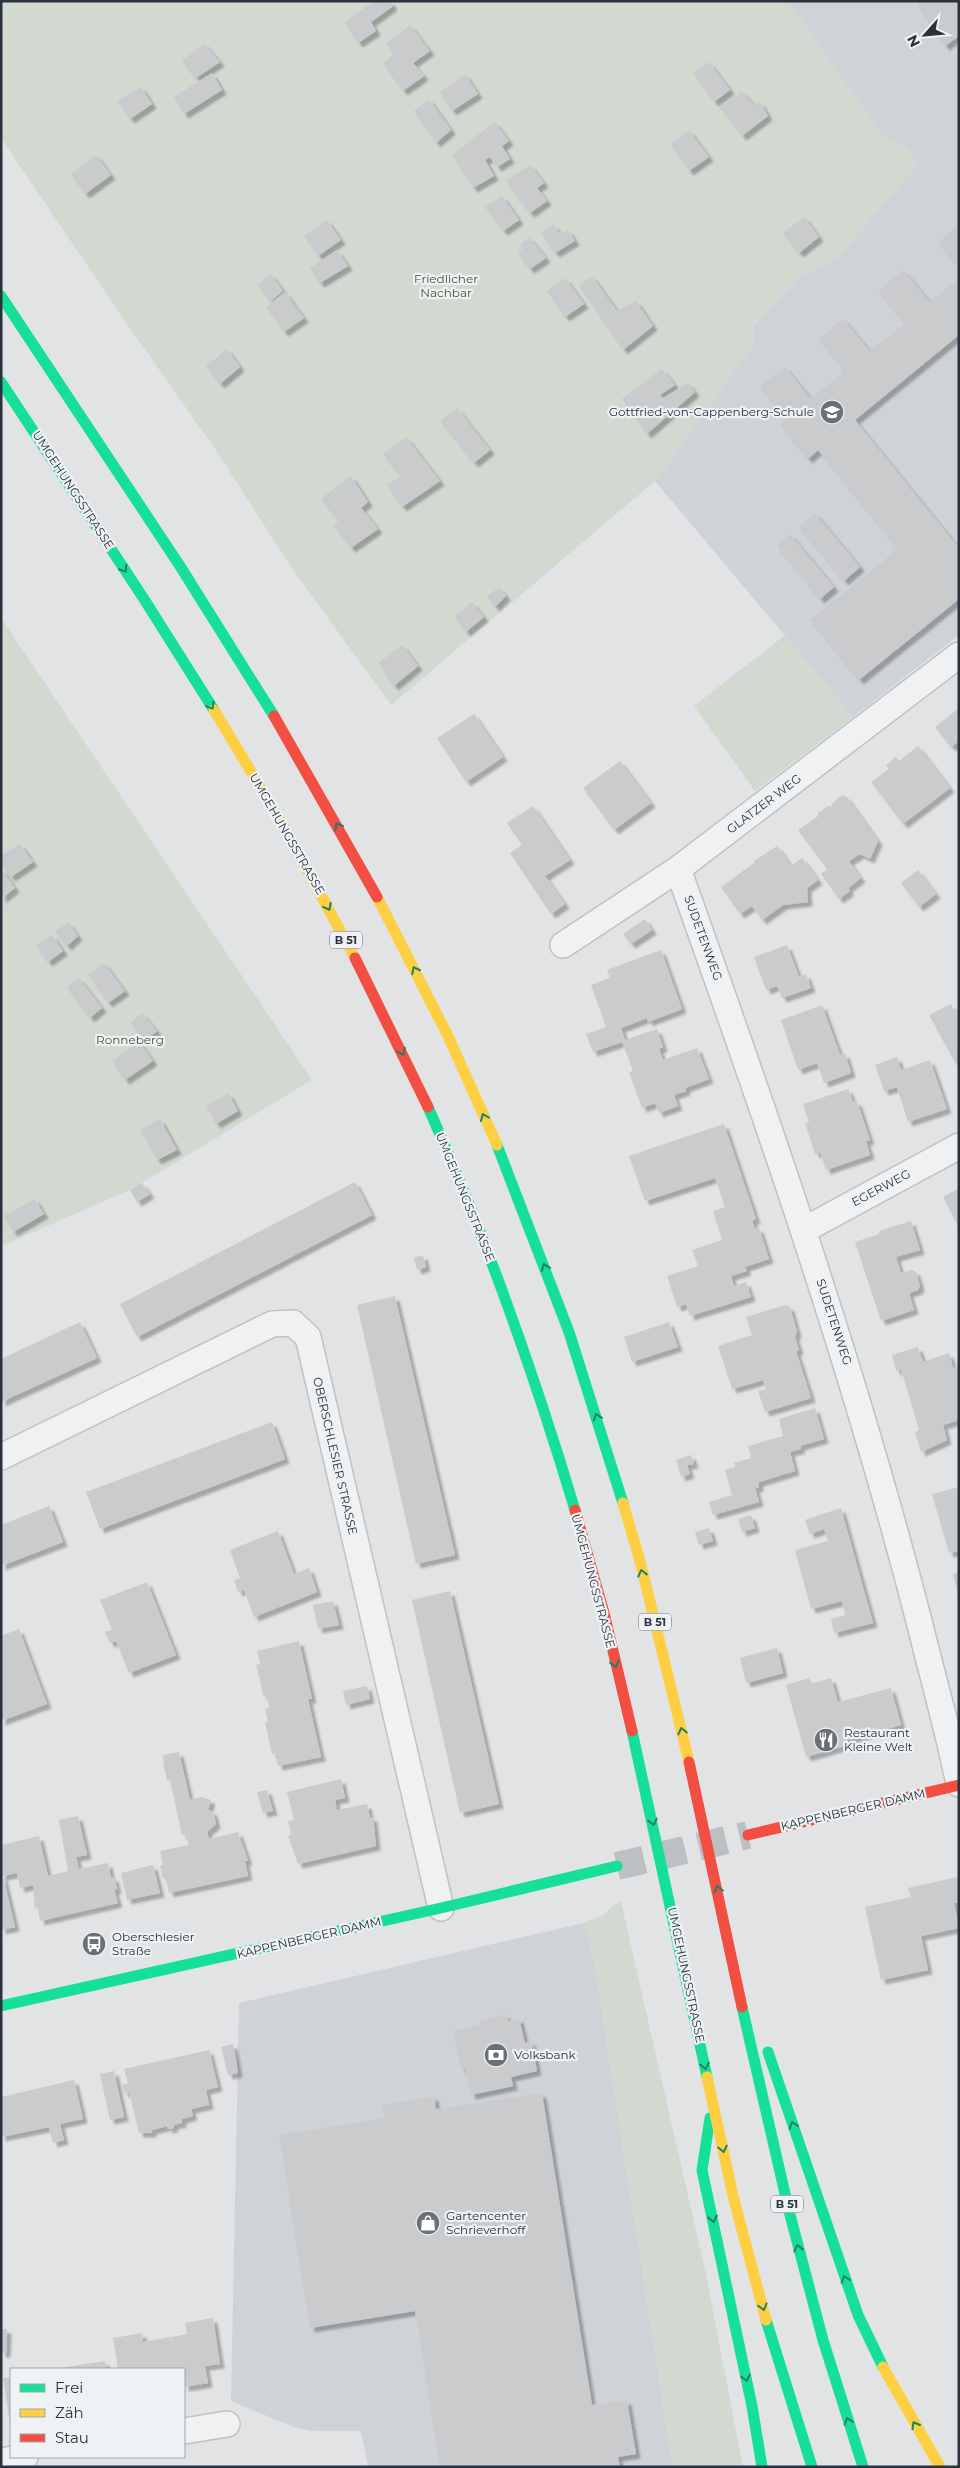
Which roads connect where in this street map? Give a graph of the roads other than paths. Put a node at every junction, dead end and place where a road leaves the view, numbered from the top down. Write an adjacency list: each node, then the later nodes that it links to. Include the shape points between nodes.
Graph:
1 (1, 296): 13 (main road, B 51, one-way to 1, via 665,1663 603,1436 532,1234 454,1048 377,896 286,736 194,588)
2 (1, 382): 17 (main road, UMGEHUNGSSTRASSE / B 51, one-way to 17, via 174,646 292,841 373,992 463,1190 520,1339 586,1548 635,1744)
3 (959, 655): 4 (street, GLATZER WEG)
4 (678, 869): 5 (street, GLATZER WEG); 7 (street, SUDETENWEG)
5 (563, 945)
6 (959, 1146): 7 (street, EGERWEG)
7 (804, 1230): 9 (street, SUDETENWEG, via 882,1482)
8 (1, 1457): 12 (street, OBERSCHLESIER STRASSE, via 272,1324 293,1323 308,1337)
9 (959, 1784): 10 (main road, KAPPENBERGER DAMM)
10 (748, 1835)
11 (616, 1866): 12 (main road, KAPPENBERGER DAMM)
12 (441, 1908): 14 (main road, KAPPENBERGER DAMM)
13 (729, 1937): 15 (main road); 24 (main road, B 51, one-way to 13, via 836,2387 803,2267 774,2152)
14 (1, 2006)
15 (758, 2022)
16 (764, 2041): 25 (main road, one-way to 16, via 892,2385 858,2315)
17 (712, 2102): 22 (main road, one-way to 22, via 702,2170); 23 (main road, B 51, one-way to 23, via 756,2281)
18 (227, 2424): 19 (street)
19 (185, 2431)
20 (19, 2458): 21 (street)
21 (1, 2461)
22 (762, 2467)
23 (812, 2467)
24 (864, 2467)
25 (940, 2467)

